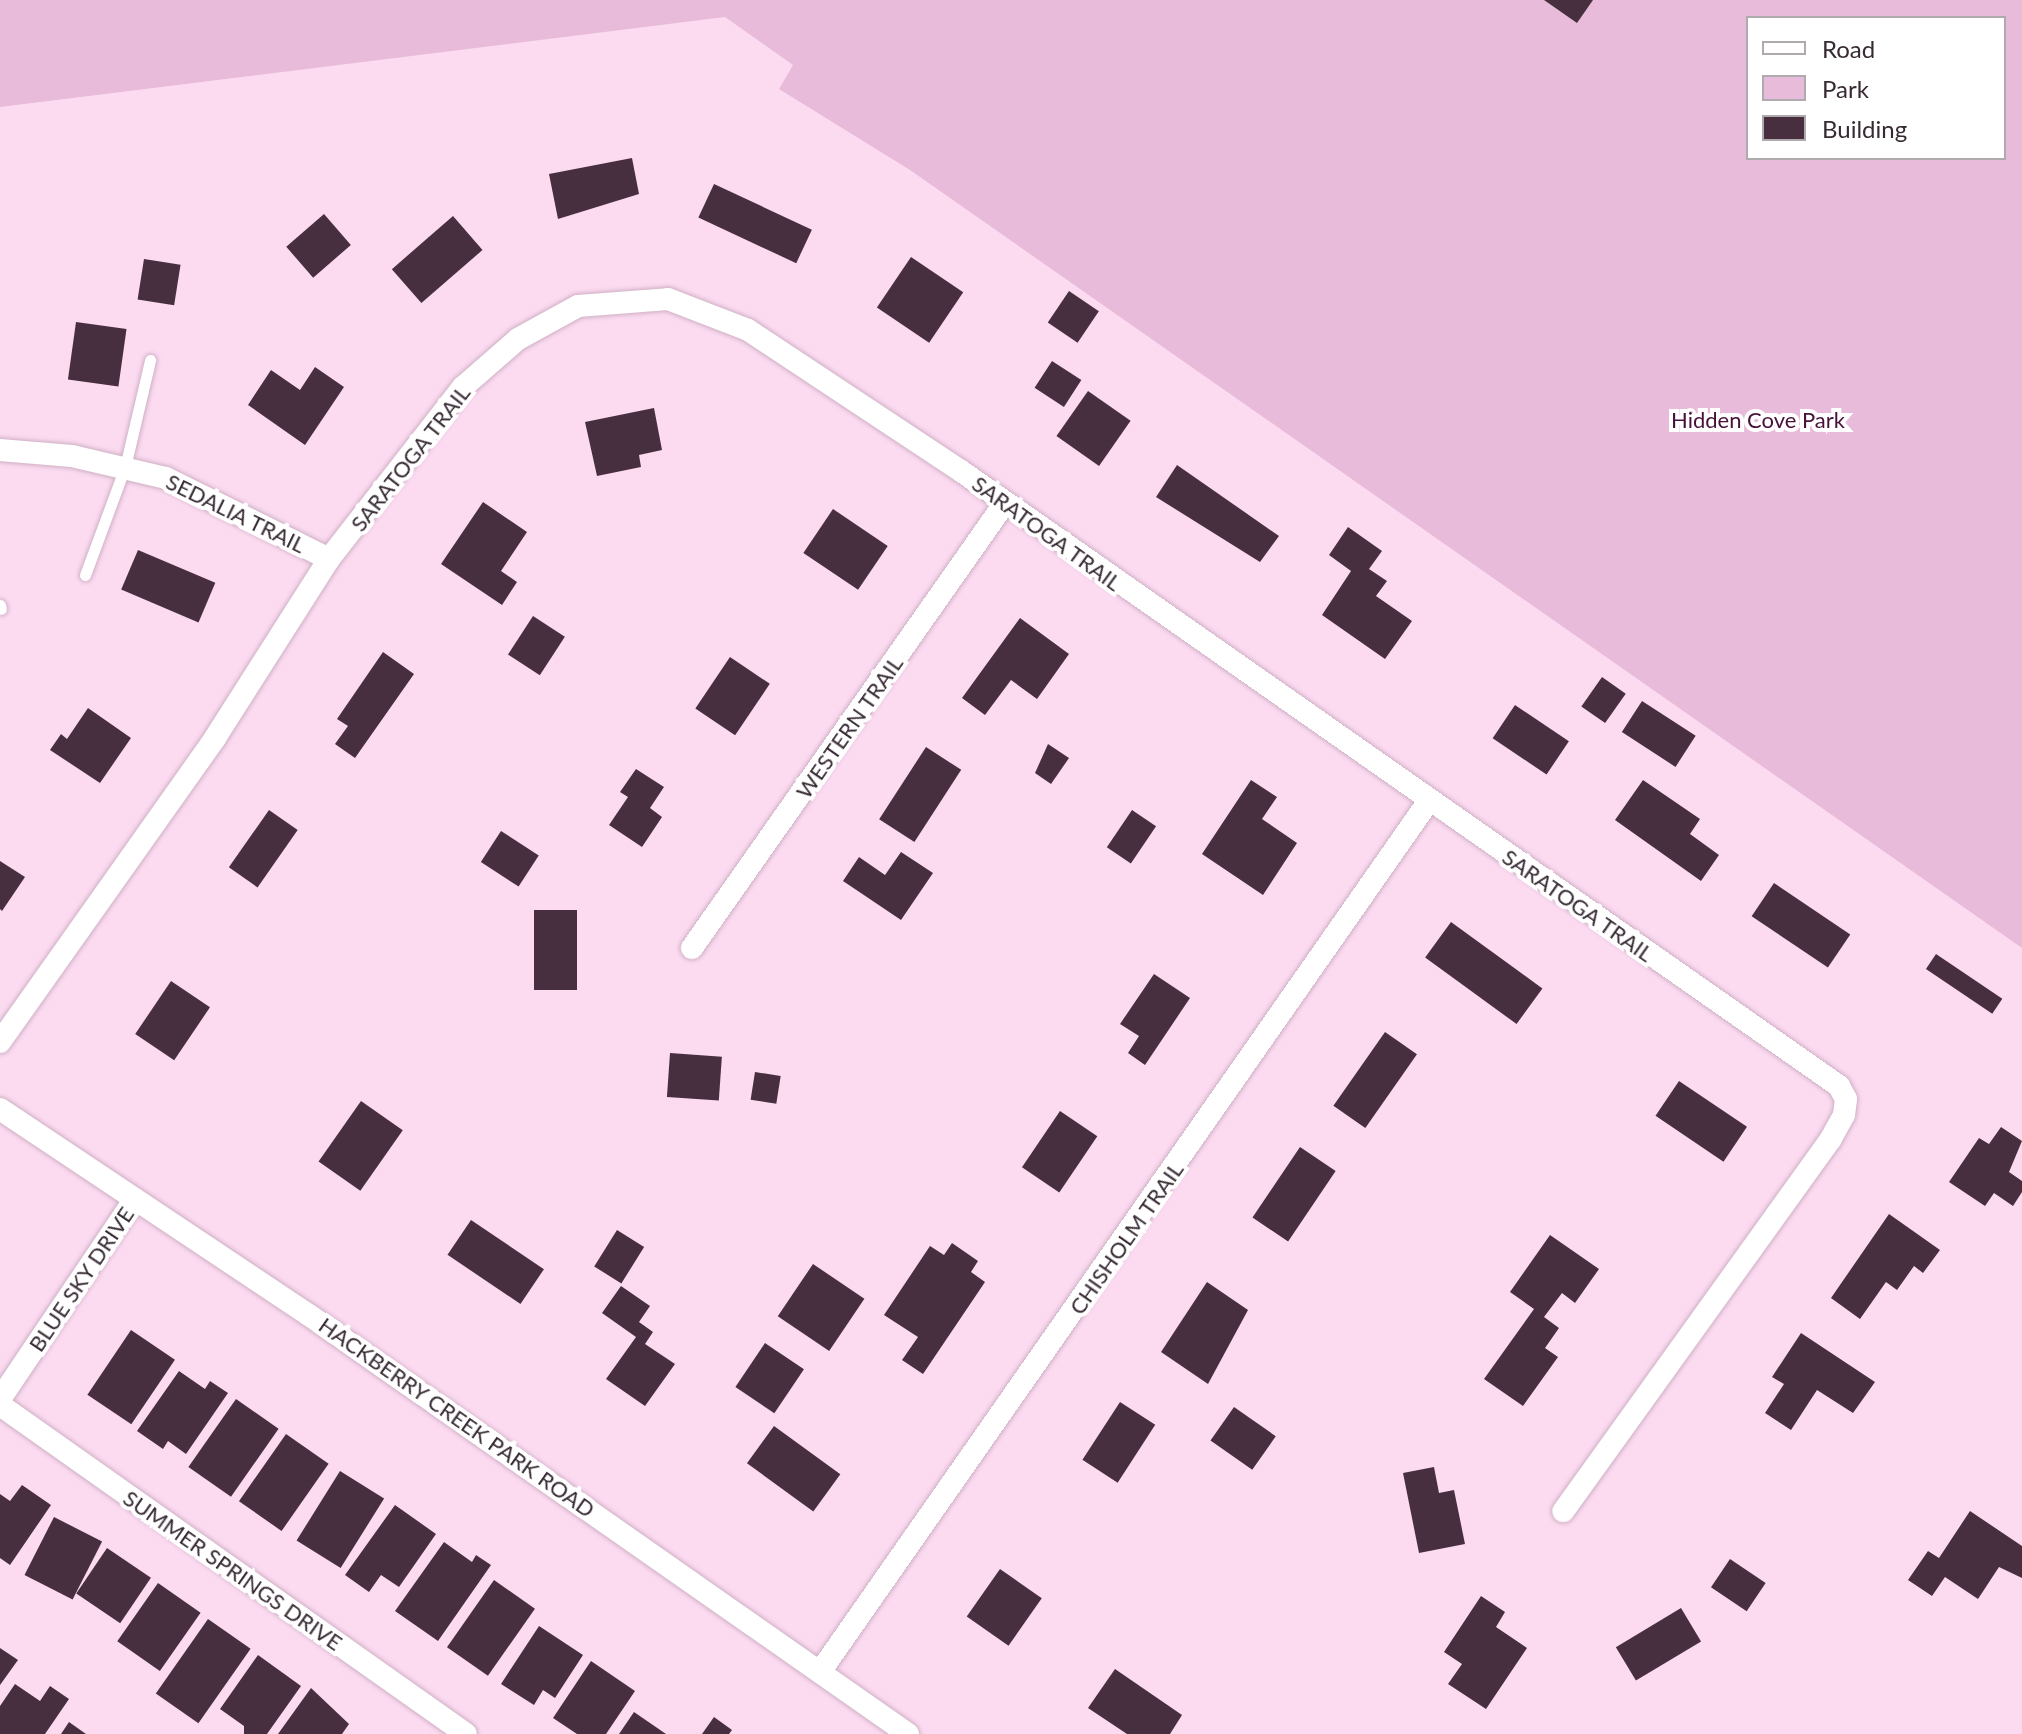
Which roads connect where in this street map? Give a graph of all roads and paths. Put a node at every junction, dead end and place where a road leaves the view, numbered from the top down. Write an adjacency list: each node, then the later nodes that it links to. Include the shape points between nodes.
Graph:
1 (150, 360): 3 (lane)
2 (0, 450): 3 (street, SEDALIA TRAIL)
3 (125, 467): 5 (street, SEDALIA TRAIL, via 179,483); 6 (lane)
4 (1004, 504): 5 (street, SARATOGA TRAIL, via 748,330 668,299 630,300 578,306 518,339 463,387); 7 (street, SARATOGA TRAIL); 8 (street, WESTERN TRAIL)
5 (329, 559): 9 (street, SARATOGA TRAIL, via 215,738)
6 (85, 575)
7 (1428, 802): 13 (street, SARATOGA TRAIL, via 1820,1070 1846,1099 1830,1140); 14 (street, CHISHOLM TRAIL)
8 (692, 948)
9 (0, 1042)
10 (0, 1109): 11 (street, HACKBERRY CREEK PARK ROAD)
11 (135, 1199): 12 (street, BLUE SKY DRIVE); 14 (street, HACKBERRY CREEK PARK ROAD)
12 (0, 1402): 15 (street, SUMMER SPRINGS DRIVE)
13 (1563, 1511)
14 (820, 1672): 16 (street, HACKBERRY CREEK PARK ROAD)
15 (466, 1734)
16 (908, 1734)

